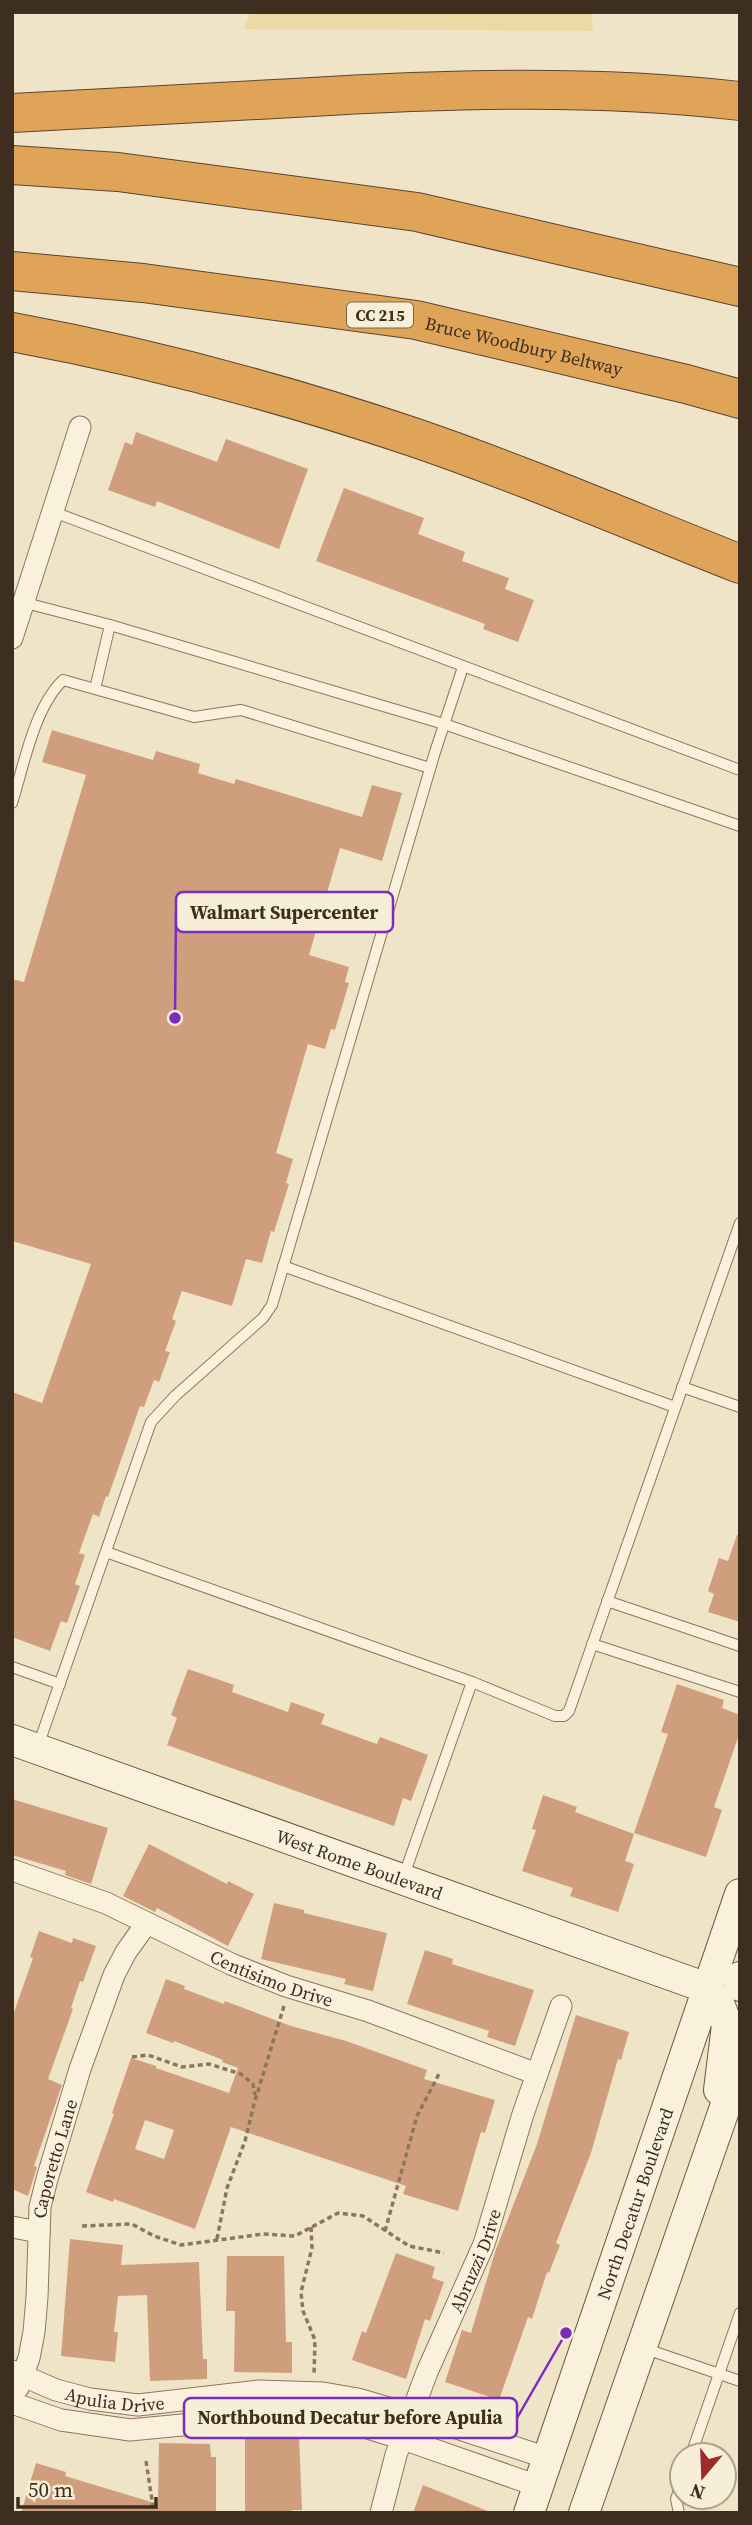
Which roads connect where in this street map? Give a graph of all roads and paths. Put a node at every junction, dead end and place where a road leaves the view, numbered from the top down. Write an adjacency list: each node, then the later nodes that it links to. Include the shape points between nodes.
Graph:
1 (740, 101): 2 (highway, via 612,90 502,89)
2 (12, 113)
3 (12, 165): 5 (highway, via 118,172 417,212)
4 (12, 271): 7 (highway, Bruce Woodbury Beltway / CC 215, via 143,283 416,320)
5 (740, 287)
6 (12, 332): 10 (highway, via 169,366 356,418 493,466)
7 (740, 399)
8 (79, 427): 9 (street)
9 (51, 511): 11 (street); 14 (lane)
10 (740, 564)
11 (22, 602): 12 (lane); 13 (street)
12 (110, 625): 15 (lane); 16 (lane)
13 (12, 638)
14 (463, 667): 16 (lane); 18 (lane)
15 (95, 689): 17 (lane, via 194,717 241,710); 19 (lane, via 62,680 53,689 41,711)
16 (444, 724): 17 (lane); 20 (lane)
17 (430, 768): 22 (lane)
18 (740, 770)
19 (12, 803)
20 (740, 826)
21 (740, 1223): 23 (lane)
22 (284, 1266): 24 (lane); 26 (lane, via 263,1318 151,1422)
23 (682, 1387): 24 (lane); 25 (lane)
24 (675, 1407): 27 (lane)
25 (740, 1407)
26 (106, 1552): 31 (lane); 32 (lane)
27 (607, 1601): 28 (lane); 29 (lane)
28 (592, 1644): 31 (lane, via 564,1716); 33 (lane)
29 (740, 1646)
30 (12, 1667): 32 (lane)
31 (472, 1682): 36 (lane)
32 (60, 1684): 34 (lane)
33 (740, 1692)
34 (25, 1745): 36 (main road, West Rome Boulevard)
35 (12, 1870): 38 (street, Centisimo Drive, via 86,1895)
36 (403, 1881): 41 (main road, West Rome Boulevard)
37 (740, 1894): 41 (main road, North Decatur Boulevard)
38 (146, 1924): 47 (street, Centisimo Drive, via 264,1977); 53 (street, Caporetto Lane, via 114,1975 80,2069 42,2198)
39 (740, 1977): 40 (main road)
40 (740, 1986)
41 (707, 1988): 49 (main road, via 727,2025); 70 (main road, North Decatur Boulevard)
42 (286, 2002): 48 (path)
43 (561, 2006): 47 (street, Abruzzi Drive)
44 (132, 2057): 48 (path, via 148,2055 183,2067 209,2064 241,2074 253,2084)
45 (740, 2063): 49 (main road)
46 (440, 2071): 54 (path, via 417,2116)
47 (537, 2074): 65 (street, Abruzzi Drive, via 484,2244)
48 (256, 2097): 55 (path, via 227,2188)
49 (716, 2133): 58 (main road)
50 (82, 2226): 55 (path, via 132,2224 181,2245)
51 (12, 2227): 53 (street)
52 (312, 2227): 54 (path, via 338,2213 363,2216); 55 (path, via 295,2236); 61 (path, via 312,2248 301,2292 315,2340)
53 (39, 2232): 59 (street, Caporetto Lane, via 34,2332)
54 (385, 2232): 56 (path, via 409,2246)
55 (217, 2239)
56 (444, 2253)
57 (740, 2313): 60 (lane)
58 (642, 2348): 60 (lane); 76 (main road)
59 (18, 2374): 63 (street, Apulia Drive, via 90,2399 138,2404); 64 (street, Caporetto Lane)
60 (719, 2374): 62 (lane); 69 (lane)
61 (314, 2381)
62 (740, 2381)
63 (225, 2394): 65 (street, Apulia Drive, via 323,2393); 66 (lane)
64 (13, 2404): 66 (street, Apulia Drive, via 61,2420 130,2430)
65 (412, 2415): 67 (street, Apulia Drive); 68 (street, Abruzzi Drive)
66 (227, 2420): 68 (street, Apulia Drive, via 330,2419)
67 (473, 2434): 70 (street, Apulia Drive); 71 (lane)
68 (403, 2439): 71 (street, Apulia Drive); 75 (street, Abruzzi Drive)
69 (696, 2441)
70 (547, 2458): 73 (main road, North Decatur Boulevard)
71 (464, 2460): 73 (street, Apulia Drive)
72 (146, 2462): 74 (path)
73 (533, 2500)
74 (154, 2513)
75 (381, 2513)
76 (584, 2513)

